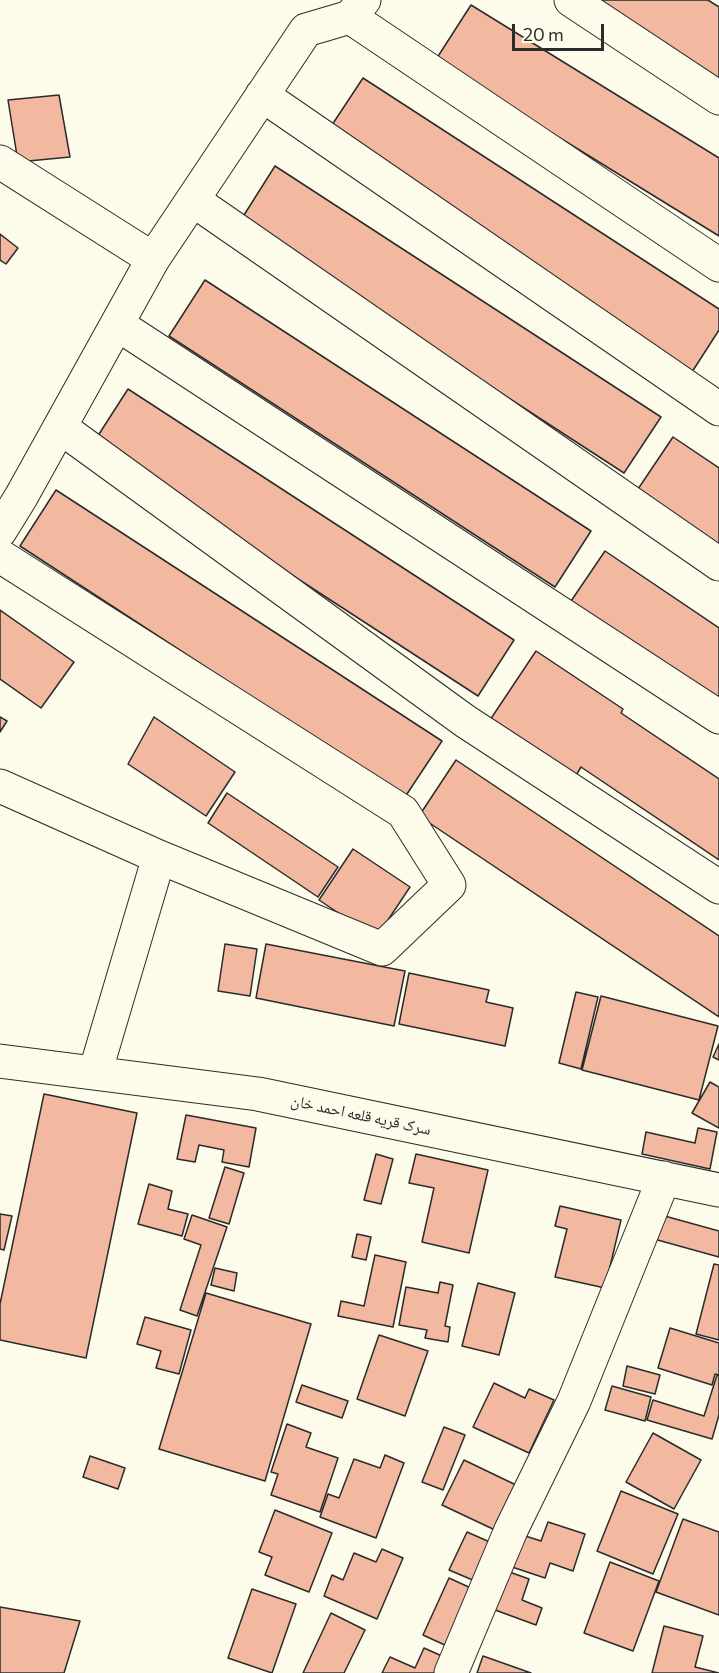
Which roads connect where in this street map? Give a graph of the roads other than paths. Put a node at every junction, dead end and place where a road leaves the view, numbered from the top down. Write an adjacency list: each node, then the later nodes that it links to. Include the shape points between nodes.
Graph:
1 (572, 0): 4 (street)
2 (357, 9): 3 (street, via 306,30); 8 (street)
3 (262, 95): 6 (street); 10 (street)
4 (719, 98)
5 (0, 162): 7 (street)
6 (192, 200): 7 (street); 14 (street)
7 (153, 259): 9 (street)
8 (719, 265)
9 (117, 324): 11 (street); 15 (street)
10 (719, 409)
11 (60, 427): 12 (street); 18 (street, via 465,721)
12 (0, 531)
13 (0, 556): 17 (street, via 403,812 449,885 382,949)
14 (719, 564)
15 (719, 717)
16 (0, 786): 17 (street)
17 (159, 857): 20 (street)
18 (719, 887)
19 (0, 1061): 20 (street, سرک قریه قلعه احمد خان)
20 (95, 1073): 21 (street, سرک قریه قلعه احمد خان, via 258,1094)
21 (664, 1178): 22 (street, سرک قریه قلعه احمد خان); 23 (street, via 574,1401 511,1530)
22 (719, 1191)
23 (451, 1673)

